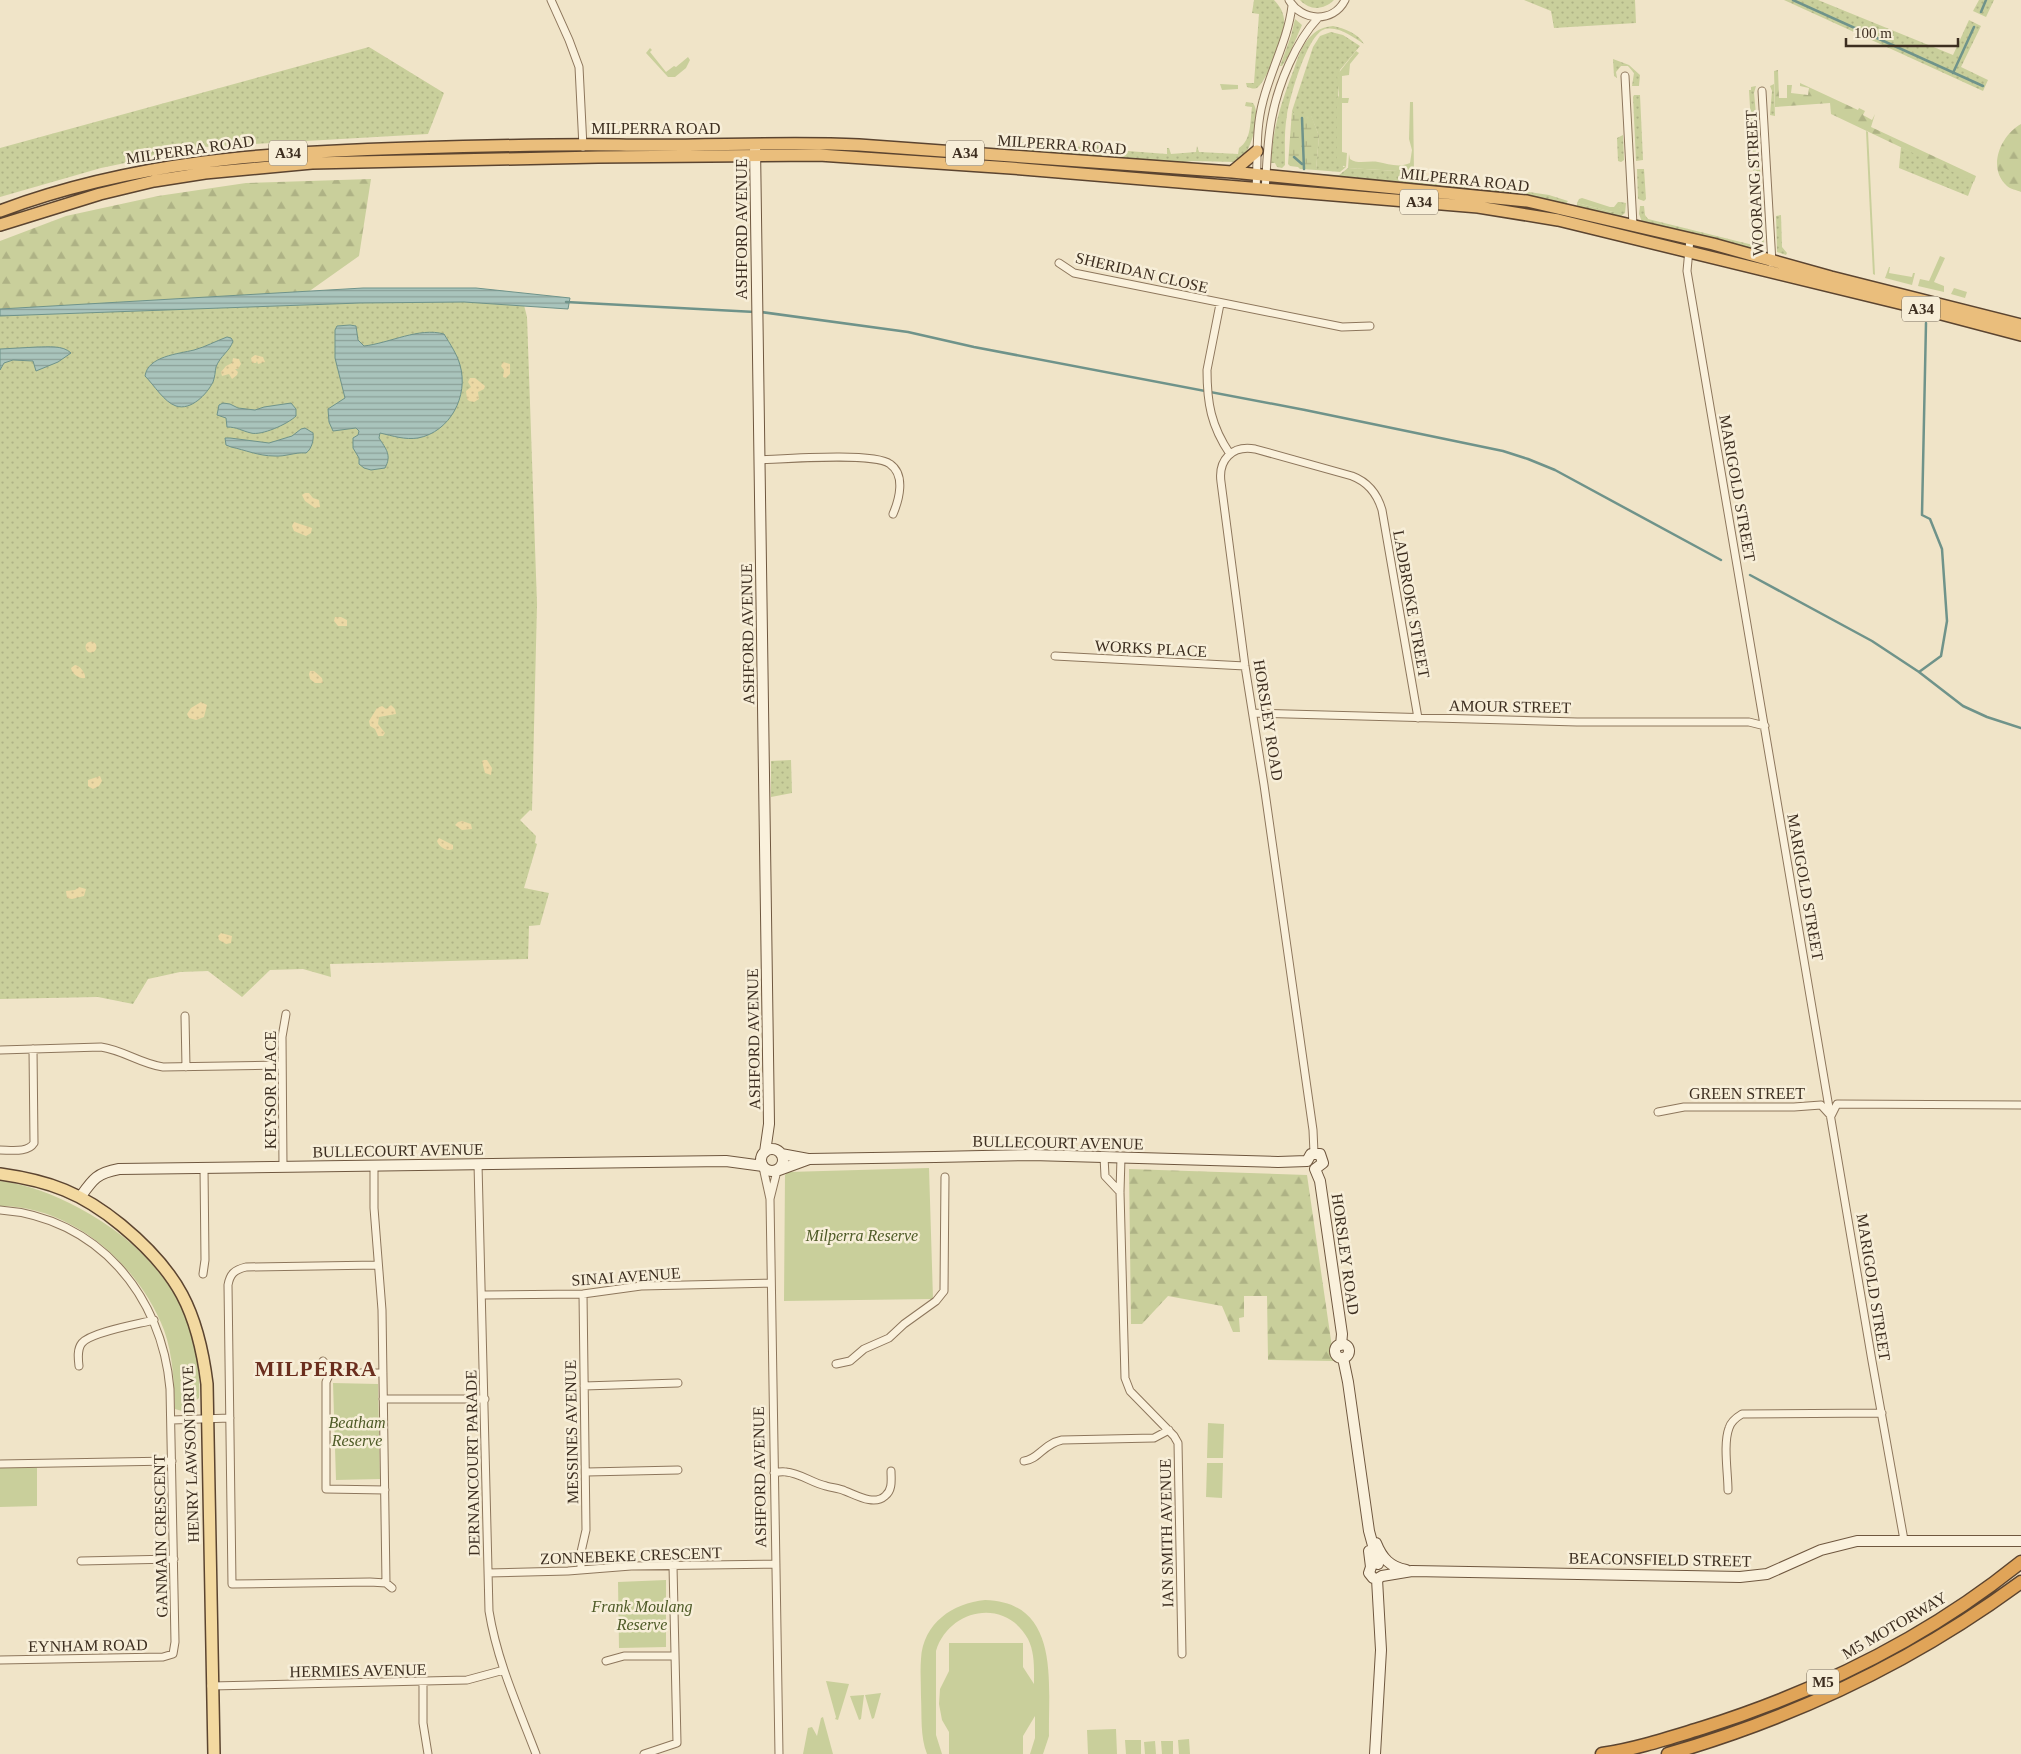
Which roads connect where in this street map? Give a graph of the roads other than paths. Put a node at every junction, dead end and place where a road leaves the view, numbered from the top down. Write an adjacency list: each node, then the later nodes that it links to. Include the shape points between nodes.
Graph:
1 (551, 0): 7 (street, via 579,67)
2 (1345, 0): 4 (street, via 1332,14)
3 (1290, 2): 4 (street, via 1304,15); 9 (street, via 1290,24 1262,102)
4 (1318, 18): 12 (street, via 1299,46 1278,95)
5 (1626, 76): 16 (street)
6 (1762, 91): 20 (street, WOORANG STREET)
7 (582, 144): 8 (highway, MILPERRA ROAD / A34); 10 (street); 14 (highway, MILPERRA ROAD / A34, via 324,151 219,159 118,176 61,190)
8 (755, 150): 10 (highway, MILPERRA ROAD / A34); 11 (highway, MILPERRA ROAD / A34, via 808,142); 13 (highway, MILPERRA ROAD / A34); 26 (main road, ASHFORD AVENUE)
9 (1256, 151): 11 (highway); 12 (street)
10 (583, 157): 15 (highway, MILPERRA ROAD / A34, via 312,163 205,173 100,194)
11 (1232, 172): 12 (highway, MILPERRA ROAD / A34)
12 (1262, 175): 13 (street); 16 (highway, MILPERRA ROAD / A34, via 1527,201)
13 (1260, 189): 18 (highway, MILPERRA ROAD / A34, via 1515,212)
14 (0, 211)
15 (0, 225)
16 (1632, 225): 17 (highway, MILPERRA ROAD / A34)
17 (1690, 240): 18 (street, MARIGOLD STREET); 20 (highway, MILPERRA ROAD / A34)
18 (1688, 253): 20 (highway, MILPERRA ROAD / A34); 32 (street, MARIGOLD STREET, via 1687,271)
19 (1059, 262): 21 (street, SHERIDAN CLOSE, via 1074,273)
20 (1773, 268): 22 (highway, MILPERRA ROAD / A34); 24 (highway, MILPERRA ROAD / A34)
21 (1220, 304): 23 (street, SHERIDAN CLOSE, via 1342,328); 25 (street, SHERIDAN CLOSE, via 1207,378 1214,426)
22 (2021, 325)
23 (1370, 326)
24 (2021, 335)
25 (1230, 454): 29 (street, HORSLEY ROAD, via 1222,464 1220,477); 31 (street, LADBROKE STREET, via 1242,448 1255,448 1342,473 1360,479 1376,496 1383,519)
26 (760, 460): 27 (street, via 866,457 886,462 892,465 899,482); 42 (main road, ASHFORD AVENUE)
27 (893, 514)
28 (1055, 656): 29 (street, WORKS PLACE)
29 (1245, 666): 30 (street, HORSLEY ROAD)
30 (1253, 713): 31 (street, AMOUR STREET); 47 (street, HORSLEY ROAD, via 1313,1130)
31 (1418, 718): 32 (street, AMOUR STREET, via 1749,722)
32 (1765, 726): 41 (street, MARIGOLD STREET)
33 (286, 1014): 37 (street, KEYSOR PLACE, via 282,1031)
34 (185, 1016): 38 (street)
35 (33, 1049): 36 (street); 38 (street, via 101,1047 155,1066); 43 (street, via 33,1147)
36 (0, 1050)
37 (282, 1066): 38 (street); 54 (street, KEYSOR PLACE)
38 (186, 1067)
39 (2021, 1105): 41 (street, via 1837,1104)
40 (1658, 1112): 41 (street, GREEN STREET, via 1684,1107 1821,1106)
41 (1831, 1116): 79 (street, MARIGOLD STREET)
42 (769, 1124): 44 (main road, ASHFORD AVENUE); 45 (main road, ASHFORD AVENUE)
43 (0, 1150)
44 (779, 1152): 45 (main road, via 771,1149); 49 (main road, BULLECOURT AVENUE); 57 (main road, via 784,1160)
45 (764, 1153): 50 (main road, BULLECOURT AVENUE); 53 (main road)
46 (1104, 1157): 48 (main road, BULLECOURT AVENUE); 49 (main road, BULLECOURT AVENUE, via 1024,1155); 60 (street, via 1105,1176)
47 (1310, 1157): 48 (main road, BULLECOURT AVENUE); 56 (main road, via 1310,1166); 56 (main road, via 1320,1154 1323,1160)
48 (1121, 1158): 60 (street, IAN SMITH AVENUE)
49 (809, 1160): 57 (main road, BULLECOURT AVENUE)
50 (726, 1161): 51 (main road, BULLECOURT AVENUE); 53 (main road, BULLECOURT AVENUE)
51 (478, 1164): 52 (main road, BULLECOURT AVENUE); 67 (street, DERNANCOURT PARADE)
52 (374, 1166): 54 (main road, BULLECOURT AVENUE); 64 (street)
53 (763, 1166): 57 (main road, via 769,1171); 62 (street, ASHFORD AVENUE)
54 (284, 1167): 55 (main road, BULLECOURT AVENUE)
55 (204, 1168): 61 (main road, BULLECOURT AVENUE, via 103,1172 92,1180); 65 (street)
56 (1315, 1169): 93 (main road, HORSLEY ROAD, via 1320,1181 1341,1345 1349,1350 1343,1358)
57 (778, 1170): 62 (street, ASHFORD AVENUE)
58 (0, 1174): 61 (main road, HENRY LAWSON DRIVE, via 42,1182)
59 (945, 1177): 71 (street, via 944,1291 885,1341 864,1349 850,1361)
60 (1120, 1192): 83 (street, IAN SMITH AVENUE, via 1126,1378 1130,1391)
61 (81, 1196): 80 (main road, HENRY LAWSON DRIVE, via 144,1244 180,1290 202,1348)
62 (770, 1199): 66 (street, ASHFORD AVENUE)
63 (0, 1210): 69 (street, GANMAIN CRESCENT, via 20,1212 58,1224 95,1246 128,1278)
64 (378, 1265): 74 (street); 81 (street, via 246,1267 236,1270 228,1285)
65 (203, 1274)
66 (771, 1283): 68 (street, SINAI AVENUE, via 641,1286); 90 (street, ASHFORD AVENUE)
67 (483, 1294): 68 (street, SINAI AVENUE); 78 (street, DERNANCOURT PARADE)
68 (583, 1294): 76 (street, MESSINES AVENUE)
69 (154, 1320): 72 (street, via 84,1340 79,1350); 82 (street, GANMAIN CRESCENT, via 167,1360)
70 (323, 1361): 73 (street)
71 (836, 1364)
72 (79, 1366)
73 (330, 1373): 74 (street); 91 (street, via 326,1382 326,1489)
74 (383, 1373): 77 (street)
75 (678, 1383): 76 (street)
76 (584, 1386): 89 (street, MESSINES AVENUE)
77 (383, 1399): 78 (street); 91 (street)
78 (484, 1399): 105 (street, DERNANCOURT PARADE)
79 (1882, 1412): 92 (street, via 1742,1414 1729,1427); 94 (street, MARIGOLD STREET)
80 (208, 1418): 81 (street); 82 (street); 114 (main road, HENRY LAWSON DRIVE)
81 (230, 1418): 91 (street, via 232,1584 389,1586)
82 (172, 1420): 84 (street, GANMAIN CRESCENT)
83 (1169, 1430): 85 (street, via 1154,1438 1052,1442 1034,1458); 108 (street, IAN SMITH AVENUE, via 1178,1443 1179,1454)
84 (172, 1461): 86 (street); 96 (street, GANMAIN CRESCENT)
85 (1024, 1461)
86 (0, 1464)
87 (678, 1470): 89 (street)
88 (891, 1471): 90 (street, via 888,1493 876,1499 861,1498 804,1476)
89 (586, 1472): 102 (street, MESSINES AVENUE, via 586,1530)
90 (774, 1472): 99 (street, ASHFORD AVENUE)
91 (385, 1490)
92 (1728, 1490)
93 (1371, 1533): 101 (main road, via 1382,1555); 103 (main road, via 1367,1536)
94 (1904, 1540): 95 (main road, BEACONSFIELD STREET); 104 (main road, BEACONSFIELD STREET, via 1844,1543 1773,1572 1746,1577)
95 (2021, 1541)
96 (174, 1559): 97 (street); 107 (street, GANMAIN CRESCENT)
97 (81, 1561)
98 (2021, 1562): 121 (highway, M5 MOTORWAY / M5, via 1954,1610 1900,1643 1816,1685 1724,1721)
99 (776, 1564): 100 (street, ZONNEBEKE CRESCENT); 119 (street, ASHFORD AVENUE)
100 (673, 1566): 102 (street, ZONNEBEKE CRESCENT); 109 (street)
101 (1394, 1567): 103 (main road); 104 (main road)
102 (581, 1570): 105 (street, ZONNEBEKE CRESCENT)
103 (1378, 1570): 104 (main road, BEACONSFIELD STREET); 120 (main road, via 1381,1650)
104 (1412, 1571)
105 (488, 1573): 112 (street, DERNANCOURT PARADE, via 492,1626)
106 (2021, 1582): 122 (highway, M5 MOTORWAY / M5, via 1953,1629 1862,1680 1780,1717)
107 (174, 1652): 110 (street, EYNHAM ROAD, via 159,1658)
108 (1182, 1654)
109 (674, 1656): 111 (street, via 624,1656); 118 (street, via 677,1743)
110 (0, 1660)
111 (606, 1661)
112 (504, 1670): 113 (street, HERMIES AVENUE, via 467,1680); 117 (street, DERNANCOURT PARADE)
113 (423, 1682): 114 (street, HERMIES AVENUE); 116 (street, via 423,1723)
114 (211, 1686): 115 (main road, HENRY LAWSON DRIVE)
115 (214, 1754)
116 (428, 1754)
117 (536, 1754)
118 (644, 1754)
119 (779, 1754)
120 (1374, 1754)
121 (1602, 1754)
122 (1668, 1754)

